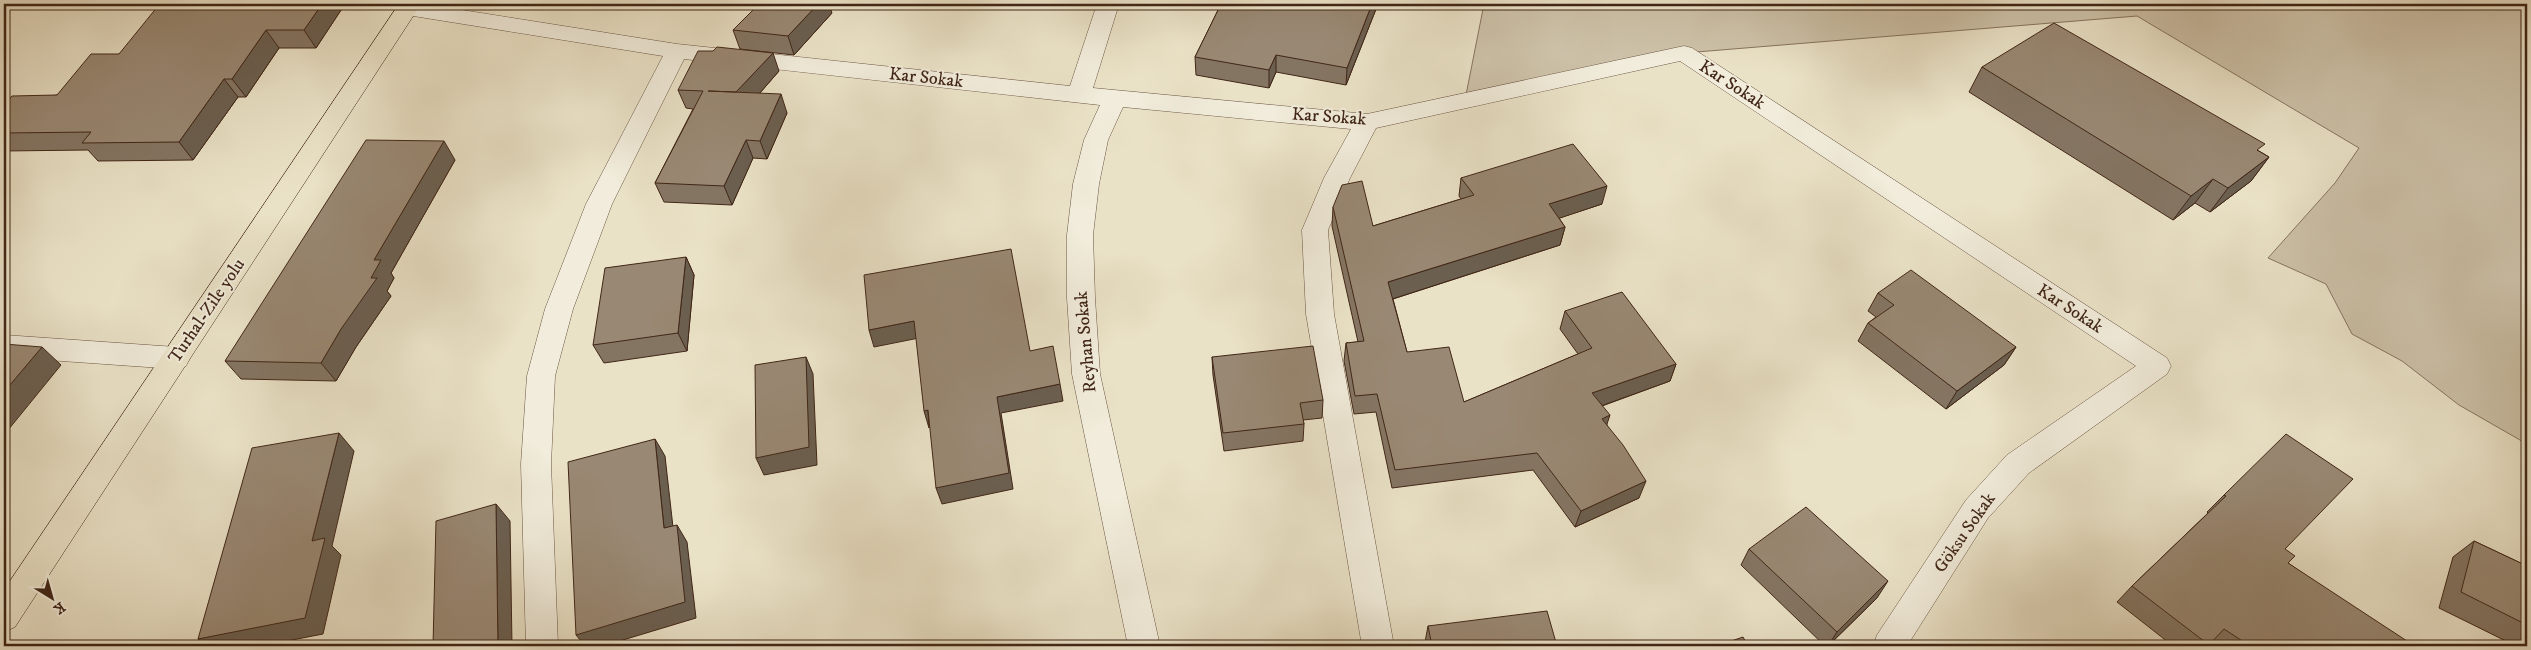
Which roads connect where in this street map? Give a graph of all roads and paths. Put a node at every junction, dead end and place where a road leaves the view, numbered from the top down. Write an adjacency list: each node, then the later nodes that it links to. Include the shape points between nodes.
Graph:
1 (1108, 4): 4 (street)
2 (408, 6): 3 (street, Kar Sokak); 8 (main road, Turhal-Zile yolu)
3 (677, 51): 4 (street, Kar Sokak); 11 (street, via 599,204 559,309 541,376 536,464)
4 (1080, 95): 5 (street, Kar Sokak)
5 (1115, 98): 6 (street, Kar Sokak); 12 (street, Reyhan Sokak, via 1096,140 1086,184 1080,235 1082,308 1086,374)
6 (1367, 122): 9 (street, Kar Sokak, via 1684,53); 13 (street, via 1337,178 1315,230 1320,314)
7 (4, 346): 8 (street)
8 (176, 358): 10 (main road, Turhal-Zile yolu)
9 (2157, 366): 14 (street, Göksu Sokak, via 2018,464 1977,509)
10 (4, 617)
11 (542, 646)
12 (1144, 646)
13 (1378, 646)
14 (1889, 646)

